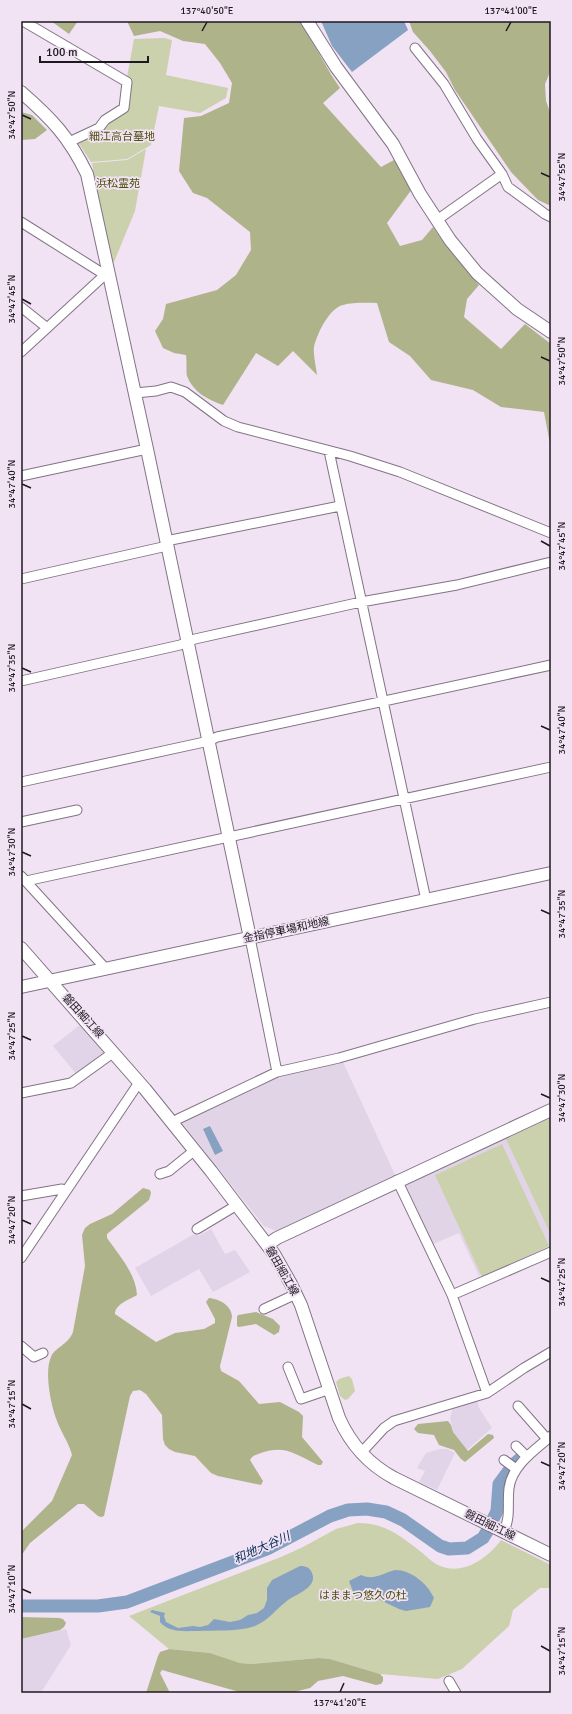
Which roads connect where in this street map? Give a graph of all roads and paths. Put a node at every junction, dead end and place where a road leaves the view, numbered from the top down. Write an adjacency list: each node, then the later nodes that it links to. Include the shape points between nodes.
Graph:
1 (23, 21): 5 (street, via 127,82 124,108 105,120 99,128)
2 (307, 21): 8 (street, via 336,67 393,144)
3 (415, 48): 6 (street, via 444,84 477,139)
4 (21, 92): 5 (street, via 50,118)
5 (69, 142): 10 (street, via 87,174)
6 (502, 174): 7 (street, via 508,187); 8 (street)
7 (551, 218)
8 (437, 220): 13 (street, via 477,273 517,309)
9 (21, 222): 10 (street, via 102,273)
10 (109, 271): 12 (street); 15 (street)
11 (21, 307): 12 (street)
12 (46, 327): 14 (street)
13 (551, 332)
14 (21, 352)
15 (135, 393): 16 (street); 17 (street, via 171,387 185,392 224,421 238,427)
16 (147, 449): 18 (street); 21 (street)
17 (328, 451): 19 (street); 20 (street, via 400,472)
18 (21, 476)
19 (340, 506): 21 (street); 24 (street)
20 (551, 533)
21 (167, 544): 23 (street); 25 (street)
22 (551, 562): 24 (street, via 457,585)
23 (21, 580)
24 (361, 602): 25 (street, via 195,639); 28 (street)
25 (187, 643): 27 (street); 29 (street)
26 (551, 665): 28 (street)
27 (21, 681)
28 (383, 702): 29 (street, via 216,737); 32 (street)
29 (208, 741): 31 (street); 35 (street)
30 (551, 767): 32 (street)
31 (21, 782)
32 (403, 800): 35 (street); 38 (street)
33 (77, 810): 34 (street)
34 (21, 822)
35 (229, 838): 37 (street); 39 (street)
36 (551, 872): 38 (street, 金指停車場和地線)
37 (23, 879): 41 (street)
38 (426, 900): 39 (street, 金指停車場和地線)
39 (250, 938): 41 (street, 金指停車場和地線); 46 (street)
40 (21, 948): 42 (street, 磐田細江線)
41 (106, 969): 42 (street, 金指停車場和地線)
42 (51, 982): 43 (street, 金指停車場和地線); 45 (street, 磐田細江線)
43 (21, 987)
44 (551, 1002): 46 (street, via 475,1019 339,1058)
45 (114, 1052): 47 (street, 磐田細江線); 48 (street, via 67,1085)
46 (277, 1072): 50 (street)
47 (141, 1083): 50 (street, 磐田細江線); 54 (street)
48 (21, 1093)
49 (551, 1110): 53 (street)
50 (173, 1122): 51 (street, 磐田細江線)
51 (196, 1150): 52 (street, via 169,1171); 56 (street, 磐田細江線)
52 (160, 1174)
53 (397, 1180): 58 (street); 62 (street)
54 (66, 1191): 55 (street, via 62,1188); 60 (street)
55 (21, 1196)
56 (237, 1205): 57 (street); 58 (street, 磐田細江線)
57 (197, 1229)
58 (267, 1245): 61 (street, 磐田細江線)
59 (551, 1252): 62 (street)
60 (21, 1258)
61 (296, 1294): 63 (street); 68 (street, 磐田細江線)
62 (452, 1296): 69 (street)
63 (264, 1309)
64 (21, 1346): 66 (street, via 34,1357)
65 (551, 1352): 69 (street)
66 (43, 1353)
67 (288, 1367): 68 (street, via 301,1399)
68 (330, 1389): 73 (street, 磐田細江線, via 343,1426)
69 (487, 1393): 73 (street, via 394,1421)
70 (518, 1406): 71 (street)
71 (548, 1438): 74 (street)
72 (516, 1446): 74 (street)
73 (361, 1453): 77 (street, 磐田細江線, via 386,1473)
74 (527, 1457): 76 (street)
75 (504, 1460): 76 (street)
76 (516, 1469): 77 (street, via 509,1489 509,1514)
77 (501, 1530): 78 (street, 磐田細江線)
78 (551, 1555)
79 (449, 1681): 80 (street)
80 (456, 1693)

